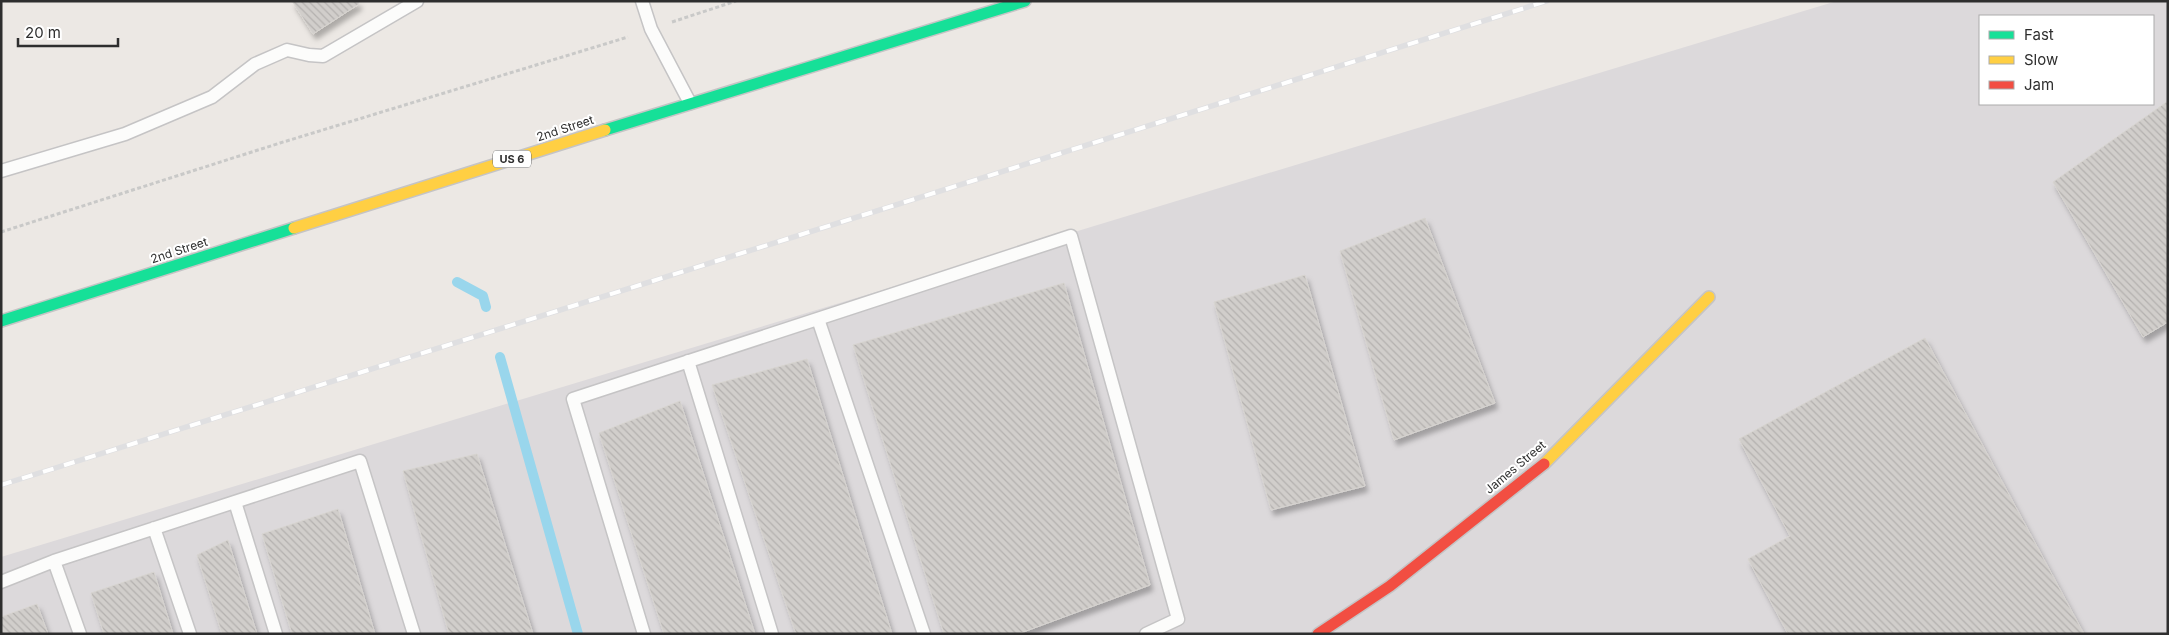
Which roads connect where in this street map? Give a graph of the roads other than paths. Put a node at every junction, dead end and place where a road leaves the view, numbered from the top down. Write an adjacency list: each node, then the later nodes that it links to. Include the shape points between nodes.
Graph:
1 (417, 1): 5 (lane, via 323,56 287,50 256,64 212,97 195,105 125,134)
2 (642, 1): 4 (lane, via 651,29)
3 (1024, 1): 4 (main road, 2nd Street / US 6)
4 (690, 103): 8 (main road, 2nd Street / US 6)
5 (1, 172)
6 (1709, 297): 22 (main road, James Street, via 1544,464 1390,586)
7 (818, 319): 9 (lane); 20 (lane); 21 (lane, via 1071,236 1178,620)
8 (1, 321)
9 (688, 361): 18 (lane, via 573,399); 19 (lane)
10 (235, 502): 11 (lane); 16 (lane); 17 (lane, via 360,461)
11 (154, 528): 12 (lane); 15 (lane)
12 (54, 561): 13 (lane); 14 (lane)
13 (1, 582)
14 (80, 634)
15 (190, 634)
16 (276, 634)
17 (414, 634)
18 (644, 634)
19 (772, 634)
20 (924, 634)
21 (1146, 634)
22 (1318, 634)

